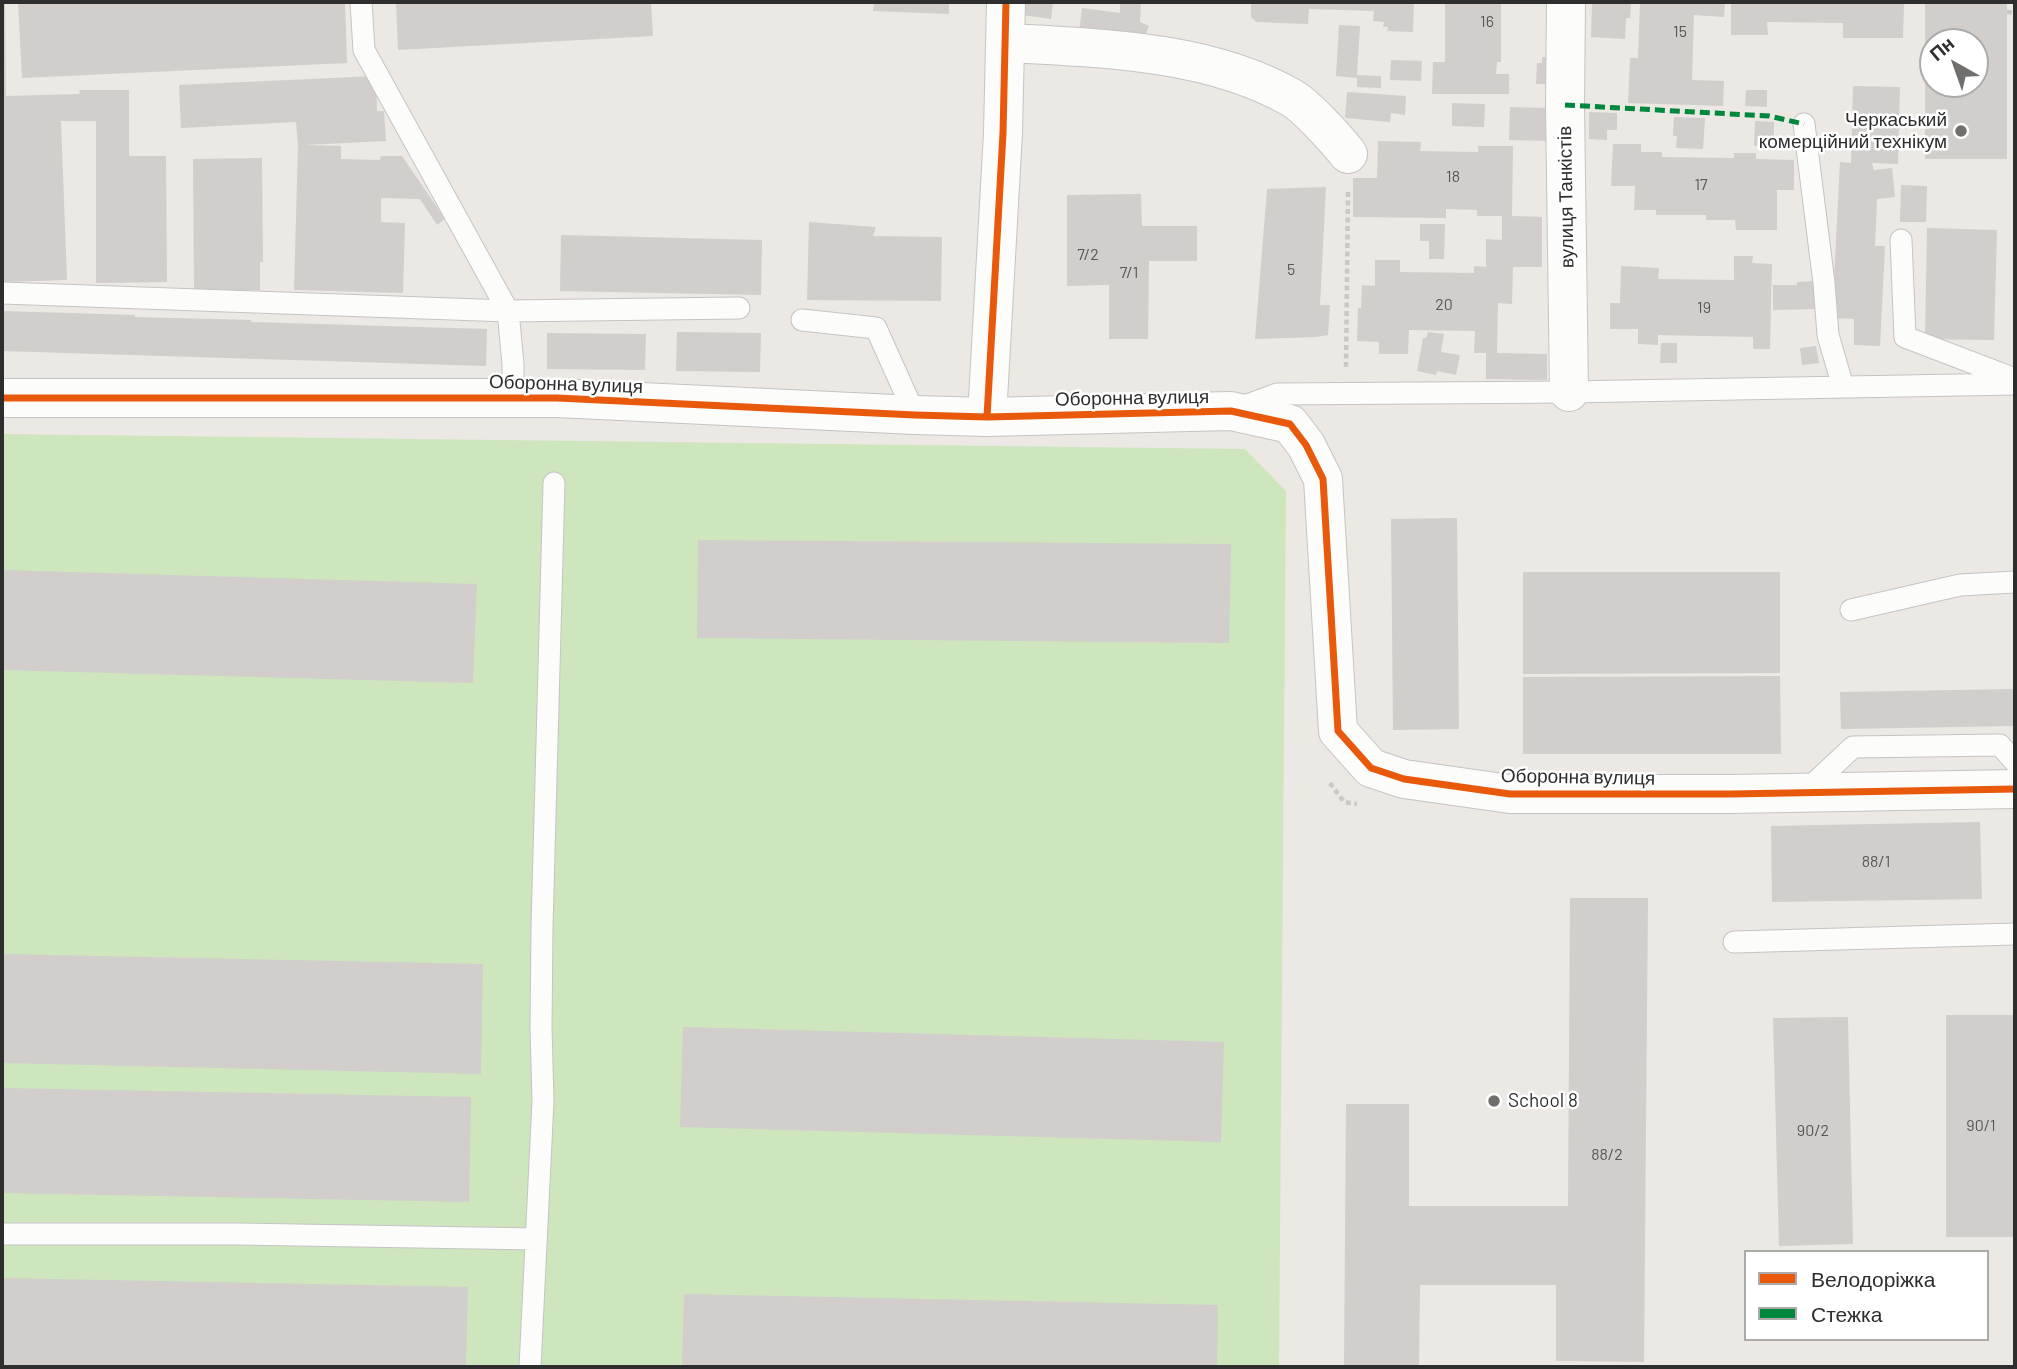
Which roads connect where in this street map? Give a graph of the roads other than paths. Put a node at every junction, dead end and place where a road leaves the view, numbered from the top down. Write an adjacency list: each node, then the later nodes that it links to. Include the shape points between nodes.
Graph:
1 (361, 2): 10 (lane, via 363,50)
2 (1006, 2): 4 (street)
3 (1566, 2): 14 (street, вулиця Танкістів)
4 (1006, 43): 6 (street, via 1096,48 1207,64 1294,99); 19 (street)
5 (1804, 124): 13 (lane, via 1828,335)
6 (1348, 154)
7 (1901, 240): 12 (lane, via 1905,337)
8 (2, 293): 10 (lane)
9 (740, 308): 10 (lane)
10 (508, 311): 16 (lane)
11 (802, 320): 18 (lane, via 876,328)
12 (2015, 382): 13 (lane)
13 (1843, 387): 14 (lane)
14 (1569, 392): 17 (lane, via 1277,394)
15 (2, 398): 16 (street, Оборонна вулиця)
16 (513, 398): 18 (street, Оборонна вулиця)
17 (1231, 411): 19 (street, Оборонна вулиця); 25 (street, Оборонна вулиця, via 1290,424 1323,479 1338,731 1371,768 1404,779 1510,794)
18 (915, 415): 19 (street, Оборонна вулиця)
19 (987, 417)
20 (554, 483): 29 (lane, via 542,940 543,1101)
21 (2015, 582): 22 (lane, via 1960,585)
22 (1851, 610)
23 (2015, 762): 25 (lane, via 2000,745 1853,747)
24 (2015, 789): 25 (street, Оборонна вулиця)
25 (1804, 792)
26 (2015, 934): 27 (lane)
27 (1734, 942)
28 (2, 1234): 29 (lane)
29 (536, 1239): 30 (lane)
30 (530, 1367)

